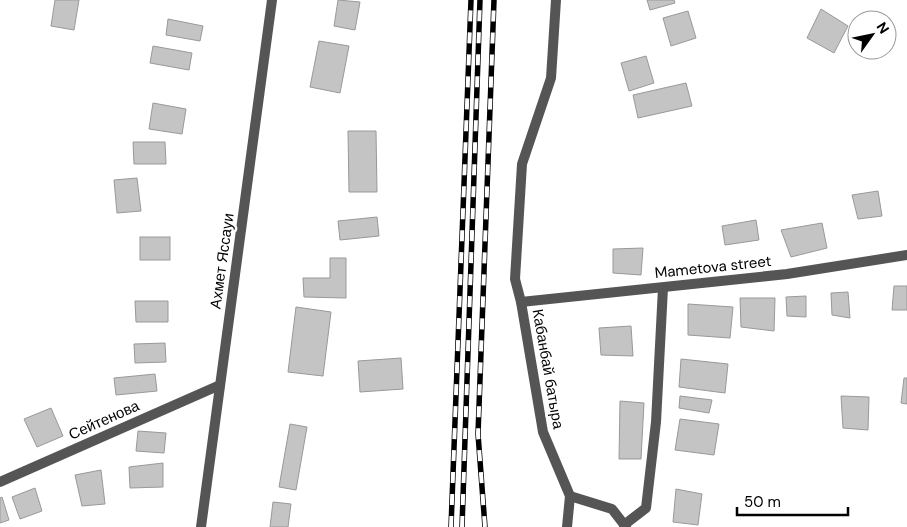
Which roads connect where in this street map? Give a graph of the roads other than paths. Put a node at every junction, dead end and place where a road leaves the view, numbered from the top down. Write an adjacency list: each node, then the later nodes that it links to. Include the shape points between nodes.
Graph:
1 (272, 0): 6 (street, Ахмет Яссауи)
2 (556, 0): 5 (street, Кабанбай батыра, via 551,78 522,164 514,279)
3 (907, 256): 4 (street, Mametova street)
4 (663, 288): 5 (street, Mametova street); 9 (street, via 656,422 646,508)
5 (521, 302): 8 (street, Кабанбай батыра, via 543,432)
6 (220, 385): 7 (street, Сейтенова); 10 (street, Ахмет Яссауи)
7 (0, 482)
8 (570, 496): 9 (street, via 612,509); 11 (street)
9 (625, 526)
10 (201, 527)
11 (567, 527)

